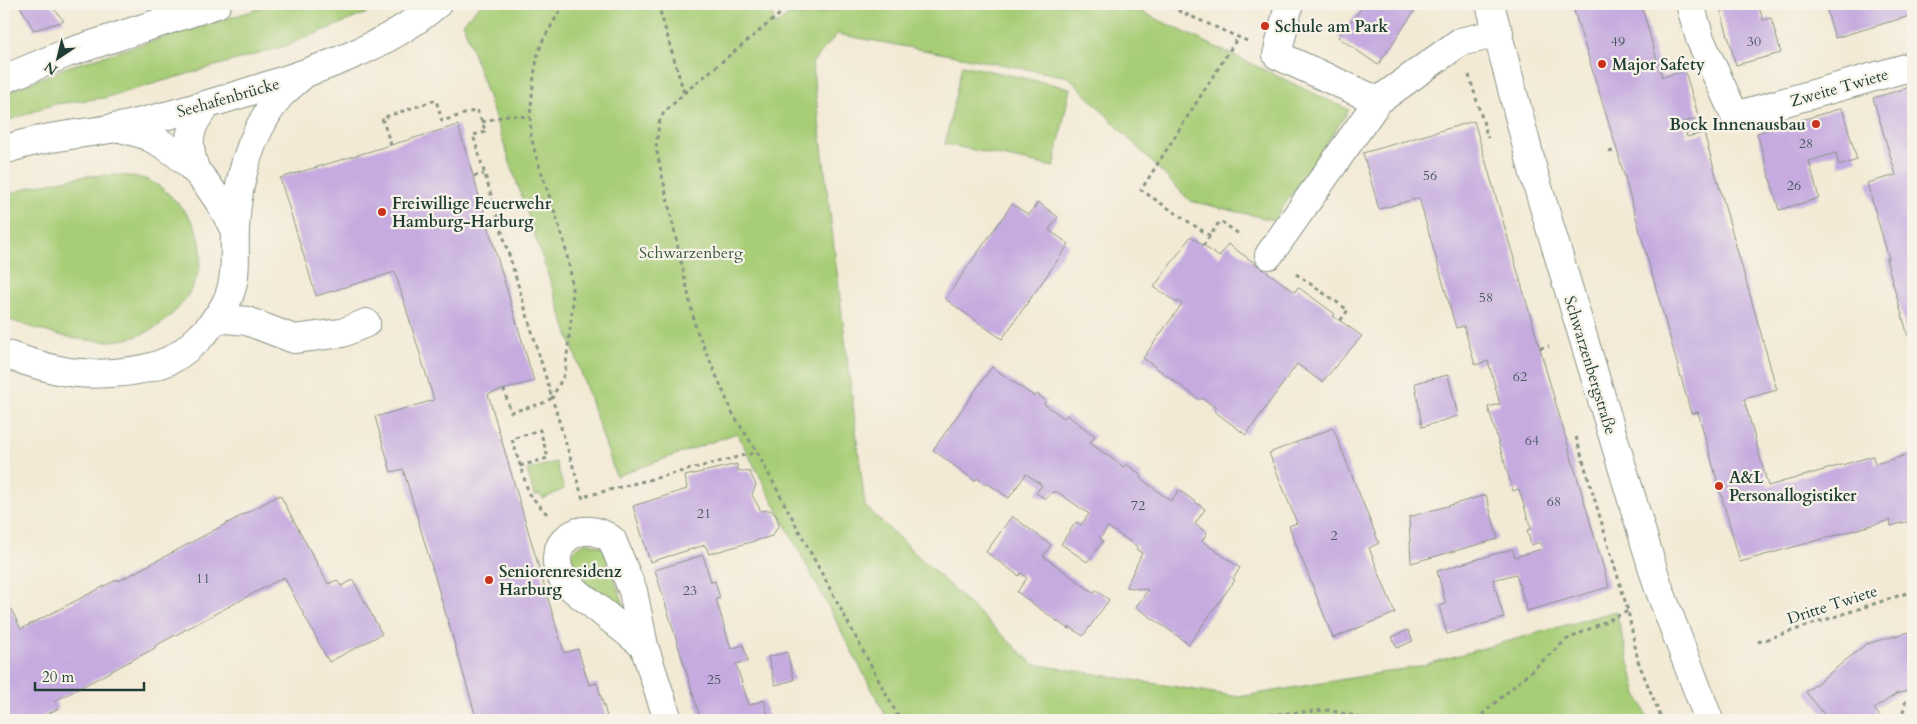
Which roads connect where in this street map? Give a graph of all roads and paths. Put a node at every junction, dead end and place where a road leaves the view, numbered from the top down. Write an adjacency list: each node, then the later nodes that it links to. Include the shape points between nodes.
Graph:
1 (217, 4): 10 (street)
2 (437, 4): 15 (street, Seehafenbrücke, via 379,43)
3 (564, 4): 20 (path, via 538,54)
4 (658, 4): 17 (path)
5 (792, 4): 17 (path)
6 (1163, 4): 12 (path)
7 (1289, 4): 13 (street)
8 (1490, 4): 11 (street, Schwarzenbergstraße)
9 (1690, 4): 14 (street, Zweite Twiete, via 1700,39 1735,116)
10 (174, 10): 16 (street)
11 (1499, 33): 18 (street, via 1460,42); 55 (street, Schwarzenbergstraße, via 1534,174 1658,586)
12 (1238, 37): 13 (path); 31 (path, via 1141,190)
13 (1277, 55): 18 (street)
14 (1913, 66)
15 (303, 75): 19 (street, Seehafenbrücke); 30 (street, via 279,97 261,125 242,176)
16 (4, 80)
17 (684, 93): 40 (path, via 663,114 656,148 696,329 733,414)
18 (1378, 101): 32 (street)
19 (208, 105): 22 (street, Seehafenbrücke); 27 (street, via 198,115 189,141)
20 (530, 117): 21 (path, via 508,115); 39 (path, via 536,156 564,241 573,302 565,373)
21 (482, 122): 23 (path, via 477,110 442,121 436,100 382,118); 28 (path, via 486,132 473,135)
22 (117, 127): 24 (street, Seehafenbrücke, via 54,136); 27 (street, via 146,136)
23 (391, 145)
24 (4, 150)
25 (1617, 150): 26 (path)
26 (1609, 152)
27 (195, 169): 30 (street, via 211,188)
28 (484, 174): 29 (path); 39 (path)
29 (474, 176)
30 (235, 231): 33 (street, via 231,289)
31 (1210, 236)
32 (1269, 255)
33 (216, 318): 34 (street, via 247,321 294,339 342,333); 37 (street, via 190,347 172,359 134,370 111,373 59,370)
34 (366, 322)
35 (1549, 346): 36 (path)
36 (1540, 348)
37 (4, 354)
38 (504, 390): 39 (path, via 511,412)
39 (552, 398): 42 (path)
40 (757, 452): 42 (path); 51 (path)
41 (520, 466): 41 (path, via 512,439 540,430 548,458); 43 (path, via 529,494)
42 (582, 497): 44 (path)
43 (539, 505)
44 (594, 530): 48 (street, via 612,540 619,554 633,591); 48 (street, via 583,530 568,537 558,553 559,571 572,588)
45 (1913, 592): 47 (path, Dritte Twiete)
46 (1628, 611): 54 (path, via 1566,640)
47 (1758, 642)
48 (644, 646): 50 (street)
49 (1913, 697): 56 (path, via 1906,699)
50 (668, 720)
51 (900, 720)
52 (1198, 720): 53 (path, via 1328,710)
53 (1366, 720)
54 (1476, 720)
55 (1709, 720)
56 (1901, 720)

